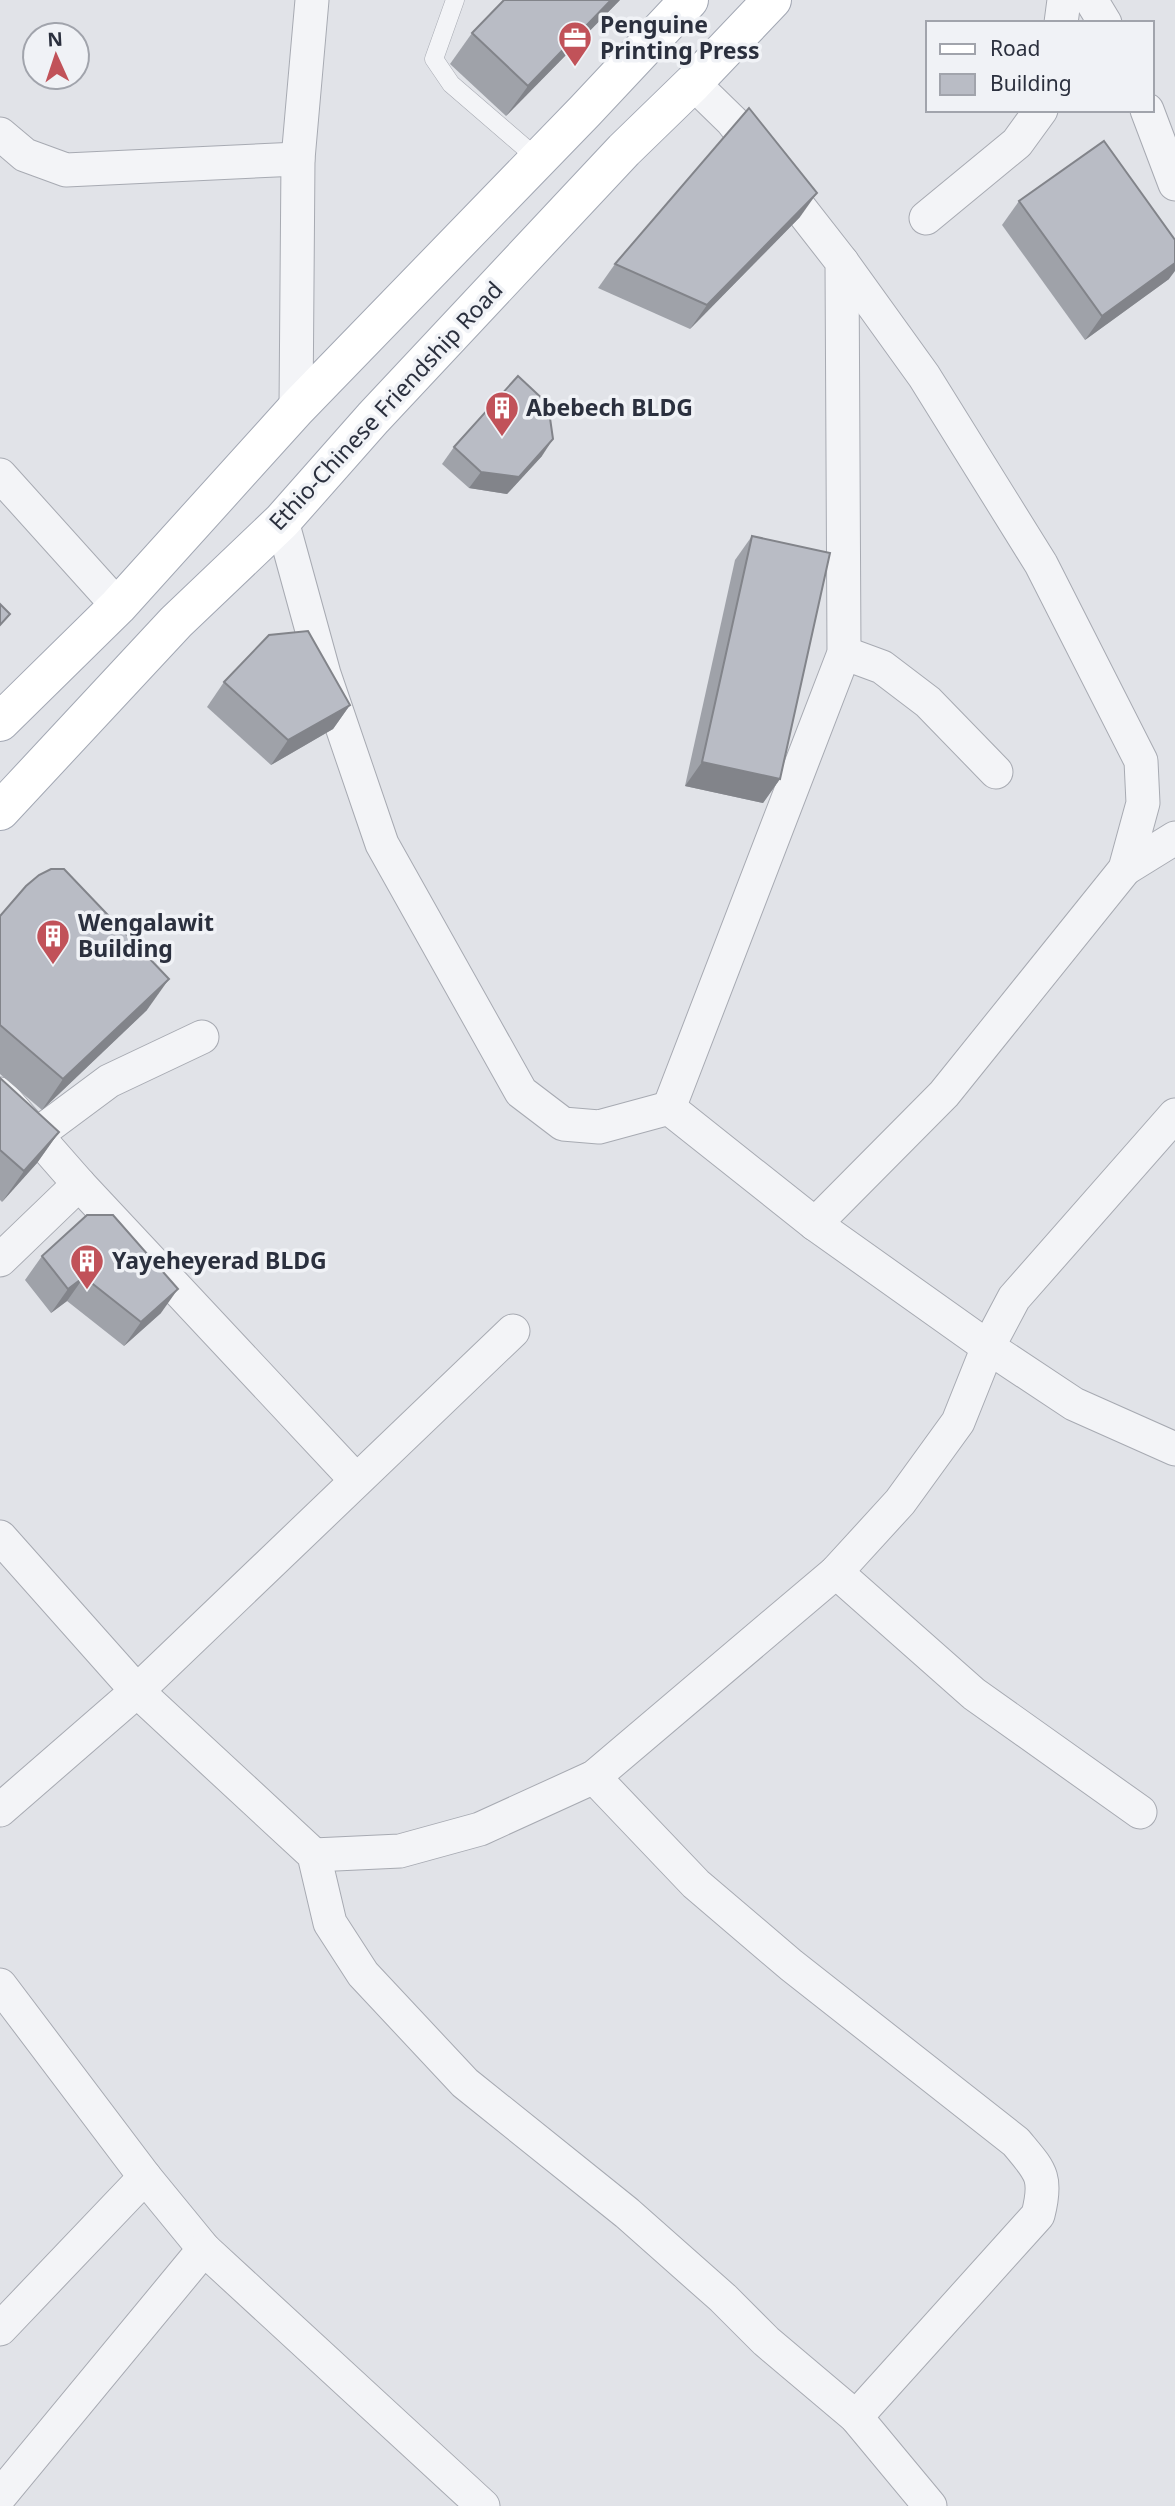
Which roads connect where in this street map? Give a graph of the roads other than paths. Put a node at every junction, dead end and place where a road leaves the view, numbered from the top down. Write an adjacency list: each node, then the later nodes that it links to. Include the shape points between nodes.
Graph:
1 (312, 0): 13 (street)
2 (454, 0): 14 (lane, via 435,59 451,84)
3 (689, 0): 14 (main road)
4 (772, 0): 9 (main road, Ethio-Chinese Friendship Road)
5 (1064, 0): 7 (street)
6 (1091, 0): 8 (street)
7 (1061, 21)
8 (1104, 21)
9 (694, 83): 17 (street, via 732,121); 20 (main road, Ethio-Chinese Friendship Road, via 624,150)
10 (1040, 112): 16 (street, via 1017,143)
11 (1148, 112): 15 (street)
12 (0, 134): 13 (street, via 25,155 66,170)
13 (298, 159): 18 (street)
14 (538, 159): 18 (main road)
15 (1175, 184)
16 (926, 218)
17 (842, 262): 22 (street); 27 (street, via 924,376 1041,564 1141,761 1143,803)
18 (296, 409): 21 (main road)
19 (0, 475): 21 (street)
20 (282, 520): 25 (main road, Ethio-Chinese Friendship Road, via 176,622); 30 (street, via 324,674 382,844 521,1092 563,1124 599,1127)
21 (118, 606): 23 (main road)
22 (844, 653): 24 (street, via 883,667 928,702); 30 (street)
23 (0, 722)
24 (996, 772)
25 (0, 811)
26 (1175, 838): 27 (street)
27 (1125, 869): 34 (street, via 944,1094)
28 (202, 1037): 32 (street, via 109,1081)
29 (0, 1094): 32 (street)
30 (668, 1108): 34 (street)
31 (1175, 1115): 37 (street, via 1014,1298)
32 (35, 1136): 33 (street)
33 (79, 1184): 35 (street); 39 (street)
34 (815, 1224): 37 (street)
35 (0, 1260)
36 (513, 1331): 39 (street)
37 (988, 1348): 38 (street, via 1074,1404); 41 (street, via 958,1422 900,1502)
38 (1175, 1449)
39 (356, 1480): 42 (street)
40 (0, 1537): 42 (street)
41 (836, 1572): 43 (street); 45 (street, via 974,1693)
42 (137, 1691): 44 (street); 46 (street)
43 (594, 1777): 46 (street, via 480,1829 400,1851); 51 (street, via 696,1884 1016,2142 1038,2168 1044,2192 1038,2214)
44 (0, 1810)
45 (1140, 1812)
46 (314, 1855): 51 (street, via 330,1923 363,1974 465,2083 626,2213)
47 (0, 1985): 48 (street)
48 (145, 2177): 49 (street); 50 (street)
49 (205, 2249): 52 (street); 53 (street)
50 (0, 2329)
51 (856, 2417): 54 (street)
52 (0, 2496)
53 (483, 2506)
54 (930, 2506)

